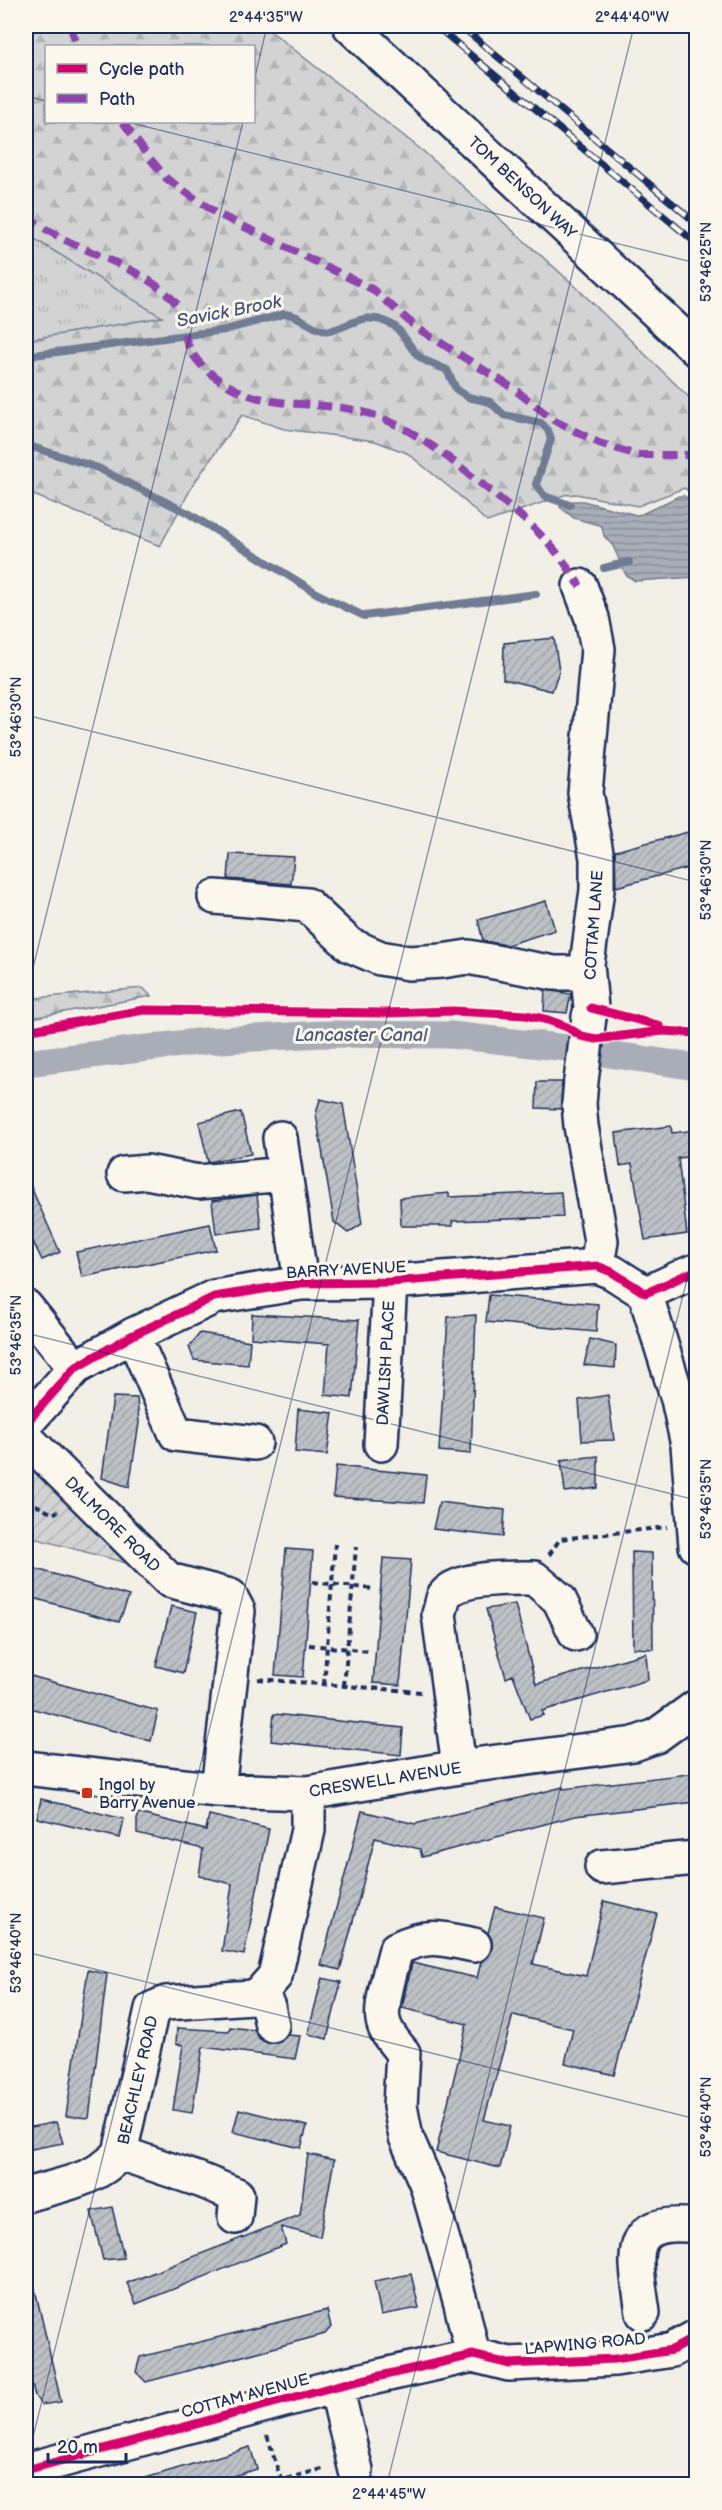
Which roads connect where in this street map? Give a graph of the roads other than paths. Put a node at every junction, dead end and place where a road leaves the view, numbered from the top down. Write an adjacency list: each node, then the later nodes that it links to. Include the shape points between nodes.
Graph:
1 (350, 26): 2 (street, TOM BENSON WAY)
2 (696, 349)
3 (580, 586): 5 (street, COTTAM LANE, via 598,649 585,793 597,858)
4 (215, 897): 5 (street, via 307,905 350,945 409,963 468,957 554,973)
5 (588, 973): 9 (street, COTTAM LANE, bridge, via 591,1008 579,1104 601,1241)
6 (280, 1138): 8 (street)
7 (124, 1174): 8 (street, via 147,1172 198,1182)
8 (285, 1174): 12 (street)
9 (597, 1266): 11 (street, BARRY AVENUE); 13 (street)
10 (696, 1271): 13 (street)
11 (390, 1282): 12 (street, BARRY AVENUE); 20 (street, DAWLISH PLACE)
12 (301, 1283): 15 (street, BARRY AVENUE, via 214,1297)
13 (645, 1293): 21 (street, via 688,1445)
14 (26, 1307): 16 (street)
15 (133, 1335): 16 (street, BARRY AVENUE); 19 (street, via 176,1434)
16 (75, 1368): 17 (street, BARRY AVENUE)
17 (26, 1422)
18 (26, 1438): 26 (street, DALMORE ROAD, via 169,1580 230,1596 238,1611)
19 (255, 1443)
20 (377, 1443)
21 (696, 1531)
22 (576, 1634): 24 (street, via 559,1599 534,1578 470,1582 454,1587 444,1596 440,1614)
23 (696, 1707): 24 (street, CRESWELL AVENUE, via 656,1736 634,1744)
24 (459, 1767): 27 (street, CRESWELL AVENUE)
25 (26, 1768): 26 (street, CRESWELL AVENUE)
26 (218, 1790): 27 (street, CRESWELL AVENUE)
27 (308, 1793): 31 (street, via 308,1830 275,1976)
28 (696, 1858): 29 (street)
29 (602, 1868)
30 (474, 1945): 39 (street, via 441,1938 416,1939 396,1949 383,2020 403,2054 400,2106 406,2137 427,2185)
31 (261, 1992): 32 (street); 33 (street, BEACHLEY ROAD, via 240,1999 166,2003 153,2009)
32 (272, 2025)
33 (120, 2153): 34 (street, BEACHLEY ROAD, via 96,2175); 35 (street, BEACHLEY ROAD, via 237,2194)
34 (26, 2195)
35 (236, 2217)
36 (696, 2226): 37 (street, via 652,2227 641,2237 636,2265)
37 (643, 2313)
38 (696, 2337): 39 (street, LAPWING ROAD, via 672,2350 615,2359 509,2364)
39 (473, 2355): 40 (street, COTTAM AVENUE)
40 (336, 2386): 41 (street); 42 (street, COTTAM AVENUE)
41 (354, 2466)
42 (26, 2470)

